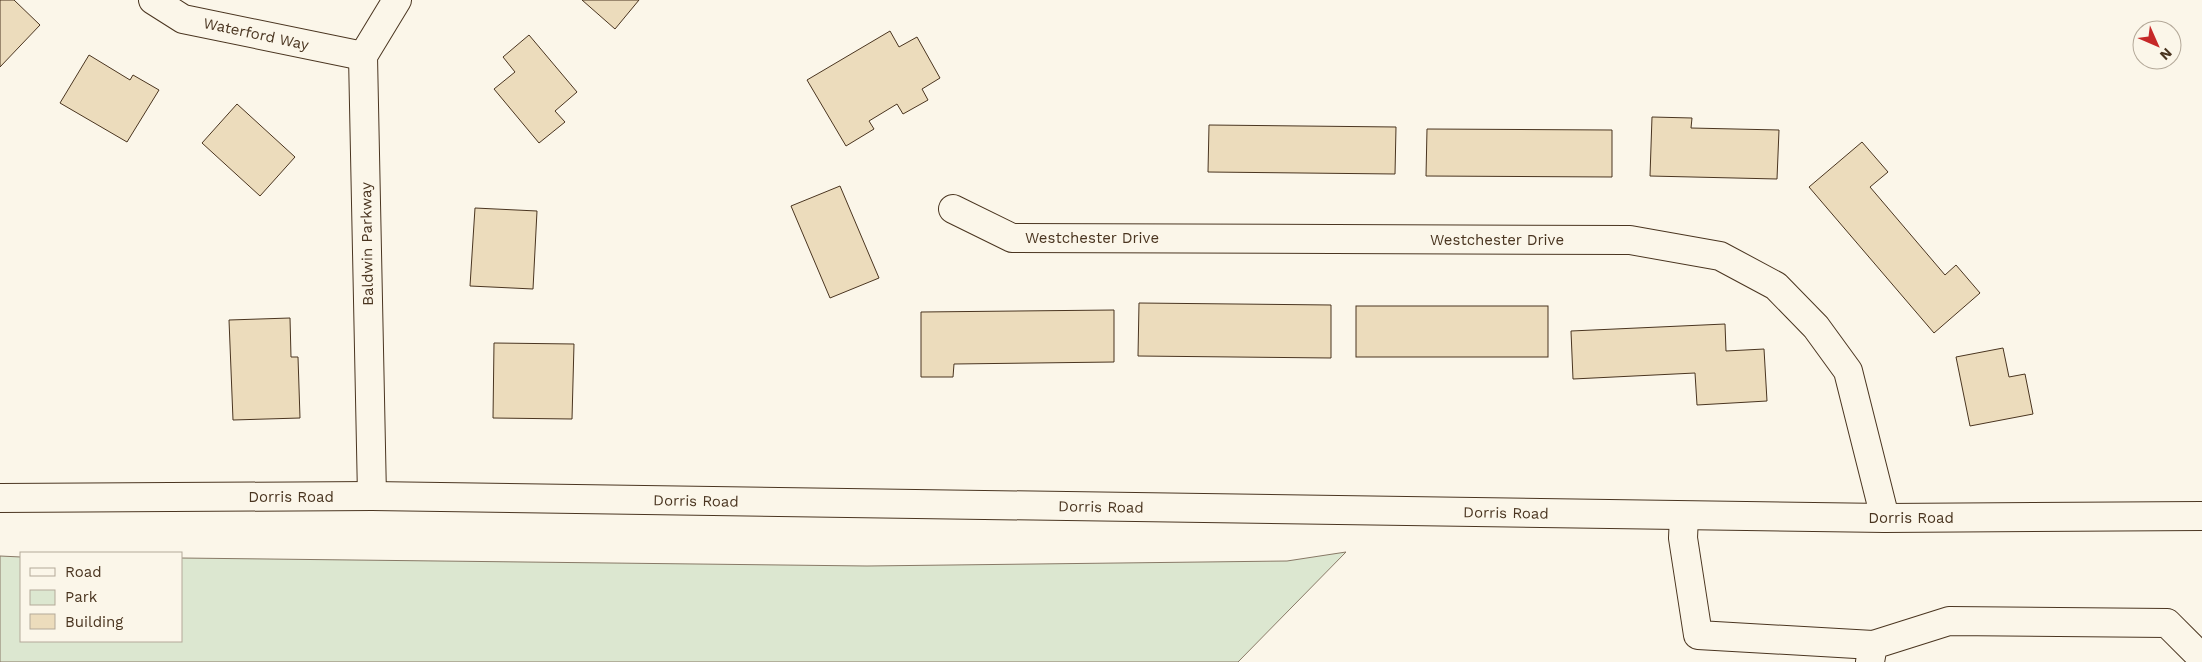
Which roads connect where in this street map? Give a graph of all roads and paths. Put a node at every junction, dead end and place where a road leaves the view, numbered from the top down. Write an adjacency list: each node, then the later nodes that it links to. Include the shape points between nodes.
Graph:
1 (153, 0): 3 (street, Waterford Way, via 183,19)
2 (397, 0): 3 (street)
3 (363, 56): 5 (street, Baldwin Parkway)
4 (953, 209): 9 (street, Westchester Drive, via 1012,238 1630,240 1720,256 1776,286 1816,327 1848,371)
5 (372, 496): 6 (street, Dorris Road); 7 (street, Dorris Road)
6 (0, 498)
7 (1684, 516): 9 (street, Dorris Road); 10 (street, via 1683,538 1698,635)
8 (2202, 516): 9 (street, Dorris Road)
9 (1885, 518)
10 (1872, 653): 11 (street, via 1949,621 2167,623)
11 (2202, 658)

